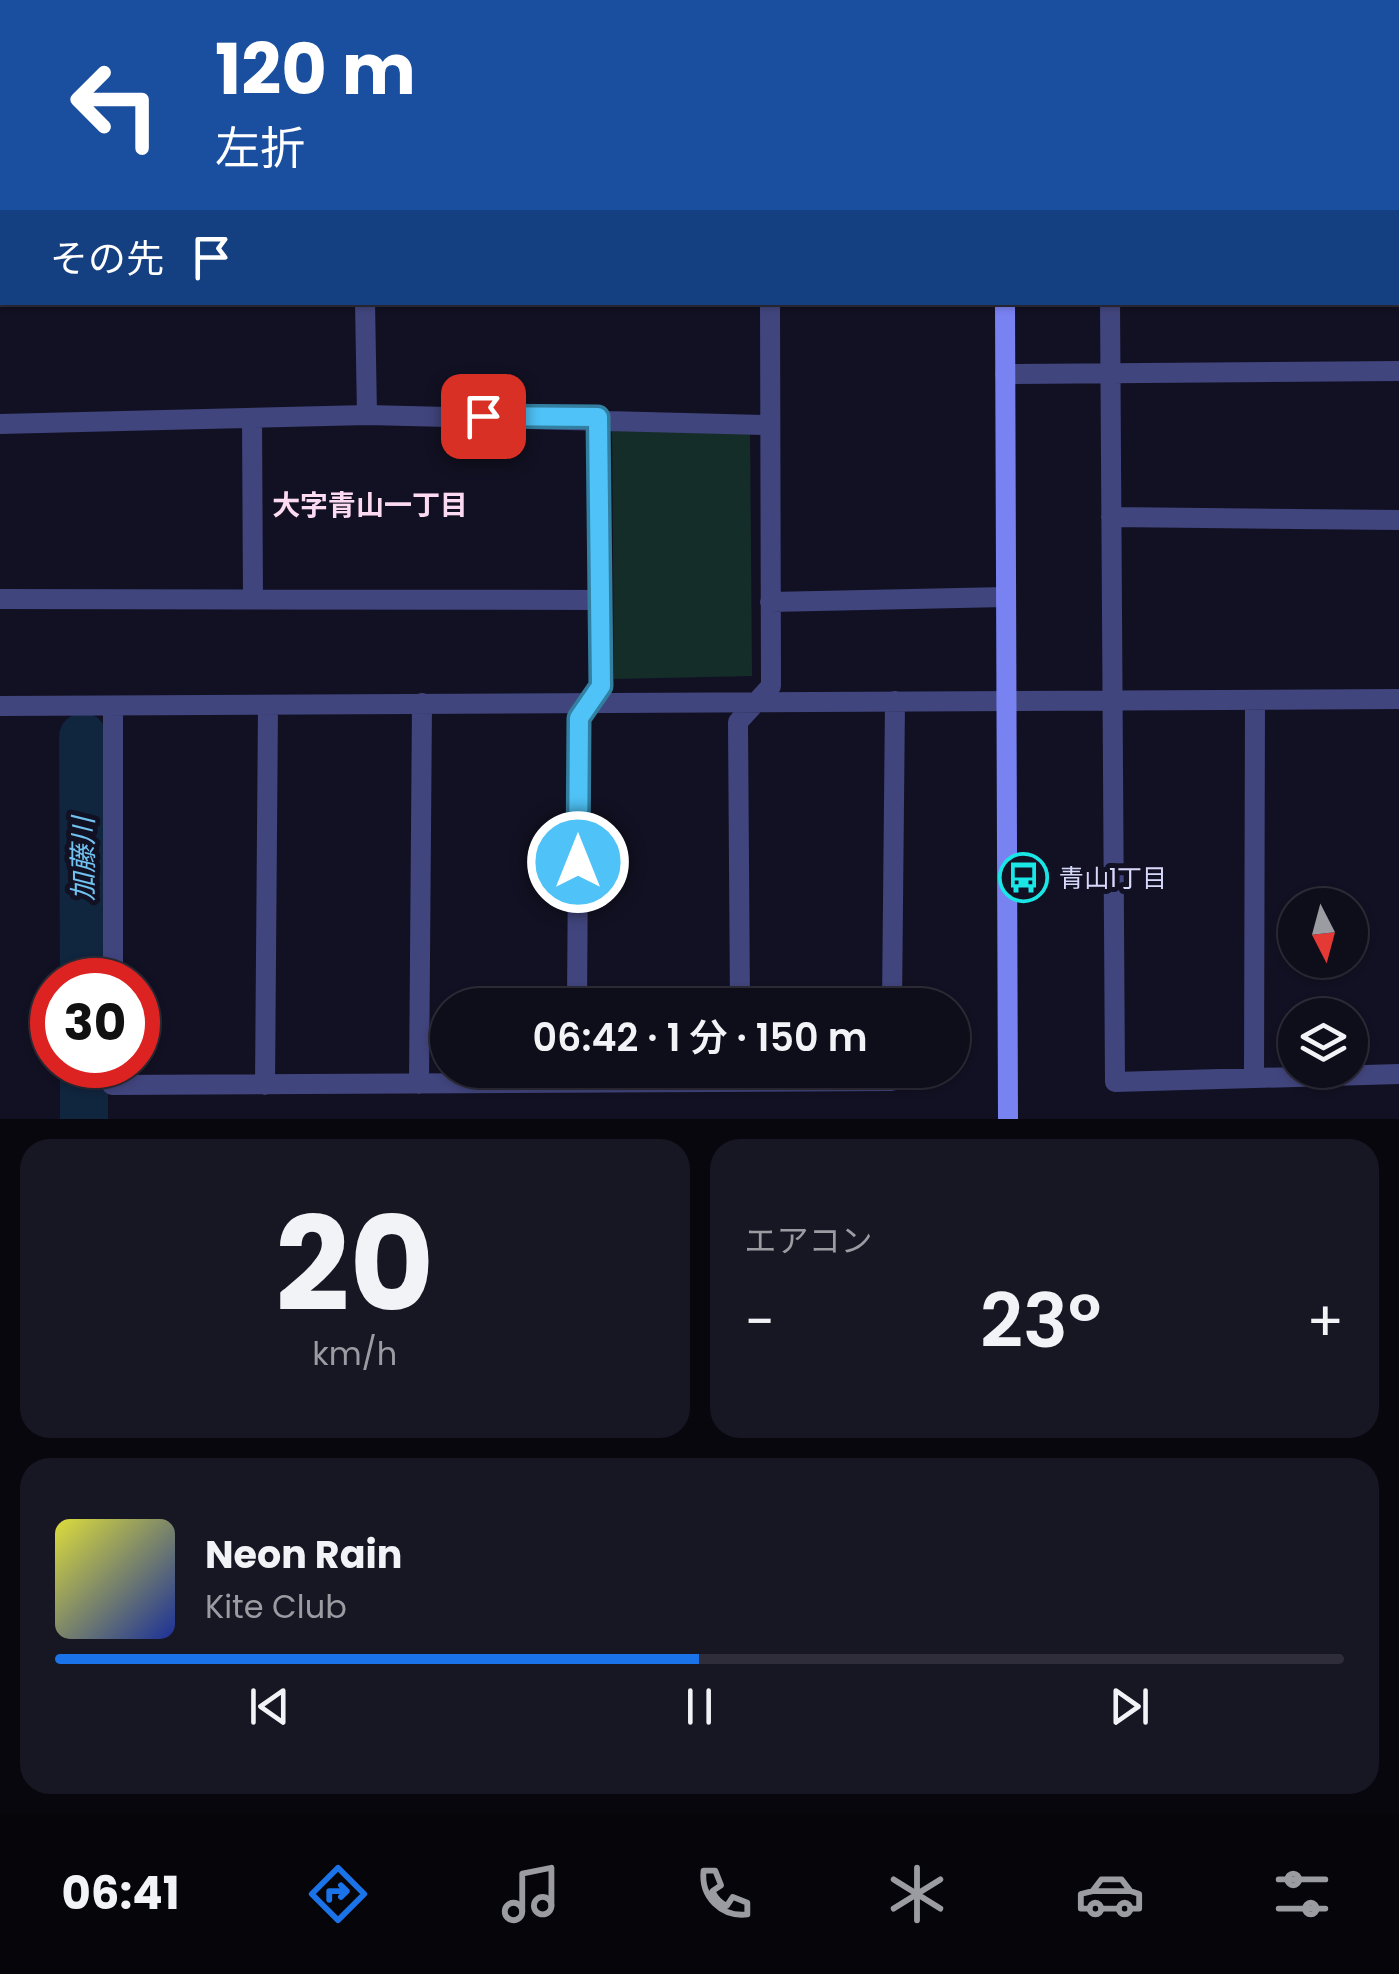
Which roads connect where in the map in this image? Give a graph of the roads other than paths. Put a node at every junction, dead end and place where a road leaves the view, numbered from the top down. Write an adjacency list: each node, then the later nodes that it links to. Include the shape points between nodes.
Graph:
1 (366, 305): 8 (street)
2 (770, 305): 12 (street)
3 (1005, 305): 6 (street)
4 (1110, 305): 7 (street)
5 (1399, 372): 7 (street)
6 (1005, 374): 7 (street); 15 (street)
7 (1110, 374): 13 (street)
8 (367, 415): 9 (street); 10 (street)
9 (598, 417): 12 (street); 18 (street)
10 (252, 418): 11 (street); 17 (street)
11 (0, 424)
12 (768, 425): 19 (street)
13 (1111, 517): 14 (street); 22 (street)
14 (1399, 520)
15 (1006, 597): 19 (street); 21 (street)
16 (0, 599): 17 (street)
17 (253, 599): 18 (street)
18 (600, 600): 26 (street, via 601,686)
19 (770, 602): 24 (street, via 772,686)
20 (1399, 699): 23 (street)
21 (1006, 700): 22 (street); 25 (street); 41 (street)
22 (1112, 700): 23 (street); 36 (street, via 1114,1082)
23 (1255, 700): 36 (street)
24 (758, 701): 25 (street); 26 (street); 33 (street, via 738,722)
25 (895, 701): 34 (street)
26 (590, 702): 27 (street); 32 (street, via 579,718)
27 (422, 703): 28 (street); 39 (street)
28 (268, 704): 30 (street); 38 (street)
29 (0, 706): 30 (street)
30 (113, 706): 31 (street)
31 (112, 958)
32 (578, 988)
33 (740, 988)
34 (892, 988)
35 (1399, 1074): 36 (street)
36 (1254, 1076)
37 (430, 1083): 39 (street)
38 (266, 1084): 39 (street); 40 (street)
39 (419, 1084)
40 (160, 1085)
41 (1008, 1119)

